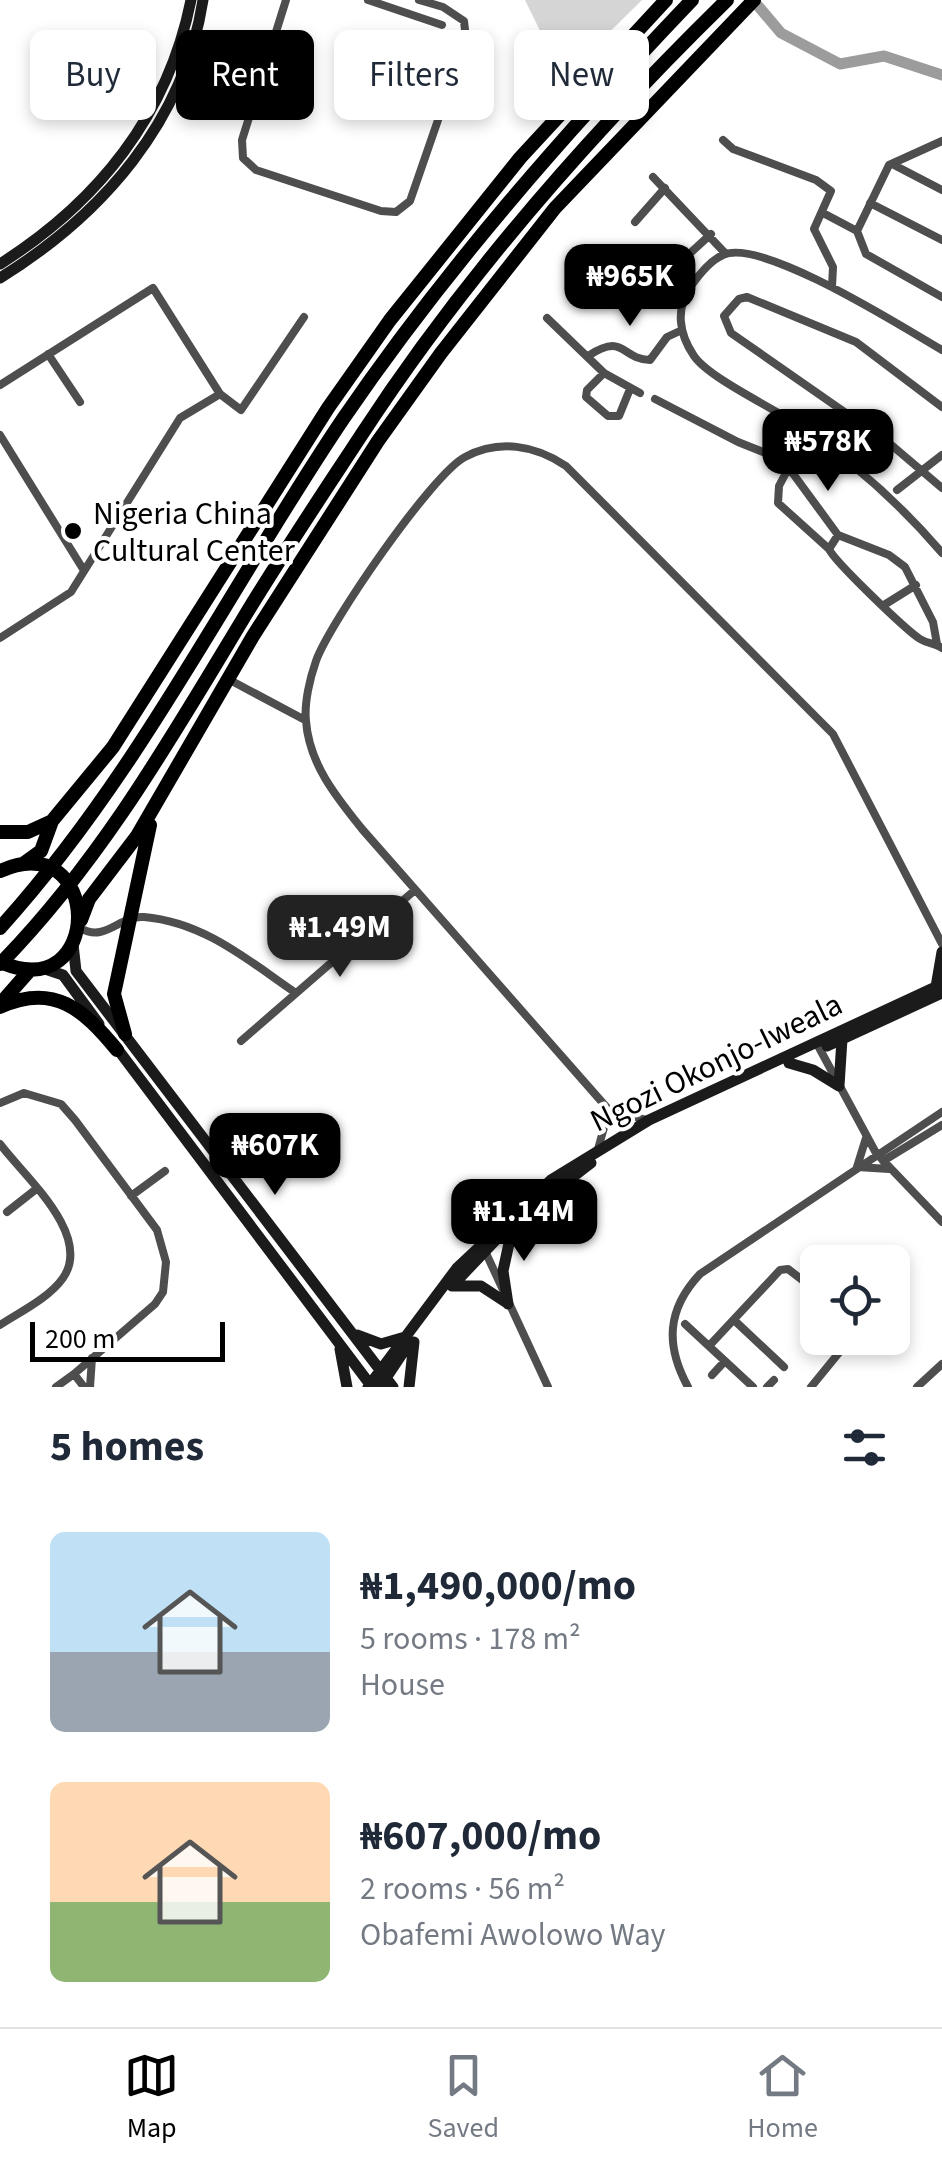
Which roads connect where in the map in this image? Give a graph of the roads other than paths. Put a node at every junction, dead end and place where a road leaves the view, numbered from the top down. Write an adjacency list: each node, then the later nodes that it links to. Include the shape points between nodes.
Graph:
1 (191, 0): 32 (main road, via 169,74 129,148 63,220)
2 (203, 0): 33 (main road, via 181,78 141,152 79,222)
3 (286, 0): 9 (street, via 242,140 243,158 256,170 396,212 410,201 466,39 458,15)
4 (368, 0): 10 (street)
5 (666, 0): 12 (highway)
6 (692, 0): 15 (highway)
7 (726, 0): 29 (highway)
8 (754, 0): 23 (highway)
9 (423, 1): 10 (street)
10 (421, 17): 11 (street)
11 (442, 25)
12 (637, 30)
13 (556, 120): 61 (highway, via 390,320)
14 (576, 120): 15 (highway)
15 (574, 123): 54 (highway, via 430,297)
16 (722, 140): 24 (street, via 825,186 832,196)
17 (942, 140): 18 (street)
18 (894, 164): 21 (street); 22 (street)
19 (653, 177): 20 (street)
20 (664, 188): 25 (street); 27 (street)
21 (942, 190)
22 (870, 203): 26 (street); 28 (street)
23 (555, 208): 29 (highway); 63 (highway, via 378,441)
24 (822, 213): 26 (street); 34 (street, via 814,228 833,267)
25 (635, 222)
26 (857, 231): 35 (street, via 866,254)
27 (711, 234): 30 (street); 31 (street)
28 (942, 240)
29 (500, 246): 56 (highway, via 376,414)
30 (725, 253): 34 (street, via 756,255); 38 (street, via 688,290)
31 (686, 257)
32 (0, 264)
33 (0, 278)
34 (832, 287): 39 (street)
35 (942, 297)
36 (304, 316): 44 (street, via 245,408)
37 (547, 318): 41 (street)
38 (682, 330): 41 (street, via 667,337 650,360 619,345); 58 (street, via 696,359 850,463)
39 (942, 350)
40 (48, 354): 43 (street); 44 (street, via 153,288); 46 (street)
41 (588, 356): 42 (street)
42 (604, 373): 42 (street, via 586,396 608,416 619,416 635,391)
43 (0, 385)
44 (220, 394): 59 (street, via 180,418)
45 (654, 399): 50 (street)
46 (80, 402)
47 (942, 407): 51 (street, via 856,342 819,325 747,297 724,316 731,334)
48 (0, 435): 59 (street)
49 (942, 454): 51 (street)
50 (790, 468): 55 (street); 57 (street, via 778,503)
51 (921, 471): 52 (street); 53 (street)
52 (942, 488)
53 (897, 490)
54 (283, 512): 61 (highway); 75 (highway, via 82,829)
55 (838, 535): 57 (street); 60 (street, via 889,555)
56 (291, 544): 63 (highway); 78 (highway, via 101,844)
57 (830, 549): 62 (street)
58 (942, 553)
59 (83, 569): 64 (street, via 72,592)
60 (916, 585): 62 (street); 65 (street)
61 (214, 590): 69 (highway, via 113,747)
62 (884, 605): 65 (street, via 924,642)
63 (253, 636): 66 (highway)
64 (0, 638)
65 (940, 646)
66 (228, 679): 67 (street); 68 (highway)
67 (306, 720): 72 (street, via 331,790); 77 (street, via 317,658 428,488 465,457 490,448 538,450 574,472 823,722 852,764)
68 (159, 798): 73 (highway); 74 (highway, via 89,899)
69 (52, 821): 70 (highway, via 28,832); 71 (highway, via 41,851)
70 (0, 832)
71 (9, 865): 74 (highway, via 52,870 64,878 79,904)
72 (415, 890): 81 (street); 91 (street)
73 (130, 919): 74 (street, via 99,934); 81 (street, via 200,930); 83 (highway, via 114,994)
74 (80, 924): 76 (highway)
75 (0, 928)
76 (73, 944): 79 (highway); 83 (main road, via 76,971)
77 (942, 948): 80 (main road)
78 (0, 963): 79 (highway)
79 (36, 969): 82 (highway); 87 (main road, via 62,976)
80 (940, 988): 84 (main road, Ngozi Okonjo-Iweala); 86 (main road, Ngozi Okonjo-Iweala)
81 (296, 993): 85 (street)
82 (0, 1006): 87 (highway, via 30,997 60,1000 85,1014)
83 (125, 1034): 113 (main road)
84 (842, 1039): 86 (main road, Ngozi Okonjo-Iweala); 89 (main road)
85 (240, 1041)
86 (818, 1045): 88 (main road, Ngozi Okonjo-Iweala); 89 (street); 93 (main road, Ngozi Okonjo-Iweala)
87 (117, 1050): 114 (main road)
88 (789, 1063): 89 (main road); 104 (main road, Ngozi Okonjo-Iweala, via 614,1148)
89 (839, 1086): 95 (street)
90 (0, 1103): 102 (street, via 24,1092 60,1104)
91 (609, 1110): 93 (street); 97 (street)
92 (942, 1112): 98 (street)
93 (649, 1120): 97 (main road, Ngozi Okonjo-Iweala)
94 (942, 1124): 98 (street)
95 (866, 1138): 98 (street); 99 (street)
96 (0, 1144): 101 (street)
97 (598, 1150): 106 (main road, Ngozi Okonjo-Iweala, via 551,1180)
98 (883, 1161): 99 (street); 99 (street); 105 (street)
99 (856, 1166): 133 (street, via 700,1274 684,1292 671,1338)
100 (165, 1171): 102 (street)
101 (35, 1190): 103 (street); 112 (street, via 65,1228 69,1266 51,1290)
102 (132, 1196): 118 (street, via 162,1242 163,1292 148,1313)
103 (7, 1212)
104 (514, 1222): 106 (main road, Ngozi Okonjo-Iweala); 109 (main road, via 503,1271)
105 (942, 1222)
106 (483, 1247): 108 (main road, Ngozi Okonjo-Iweala); 109 (street); 115 (main road, Ngozi Okonjo-Iweala)
107 (800, 1280): 110 (street, via 784,1269)
108 (452, 1286): 109 (main road, via 481,1286); 115 (main road, Ngozi Okonjo-Iweala)
109 (508, 1304): 132 (street)
110 (734, 1320): 116 (street); 121 (street)
111 (685, 1324): 116 (street)
112 (0, 1325)
113 (352, 1332): 115 (main road, via 382,1344); 127 (main road)
114 (334, 1336): 127 (main road); 130 (main road)
115 (410, 1336): 127 (main road, Ngozi Okonjo-Iweala); 131 (main road)
116 (710, 1346): 119 (street)
117 (838, 1355): 136 (street)
118 (92, 1358): 123 (street); 129 (street)
119 (725, 1361): 124 (street); 125 (street)
120 (942, 1364): 122 (street)
121 (784, 1366)
122 (934, 1372): 126 (street); 137 (street)
123 (74, 1374): 128 (street); 129 (street)
124 (712, 1374)
125 (743, 1378): 134 (street); 135 (street)
126 (942, 1380)
127 (378, 1383)
128 (56, 1387)
129 (87, 1387)
130 (347, 1387)
131 (409, 1387)
132 (548, 1387)
133 (688, 1387)
134 (735, 1387)
135 (752, 1387)
136 (811, 1387)
137 (918, 1387)

